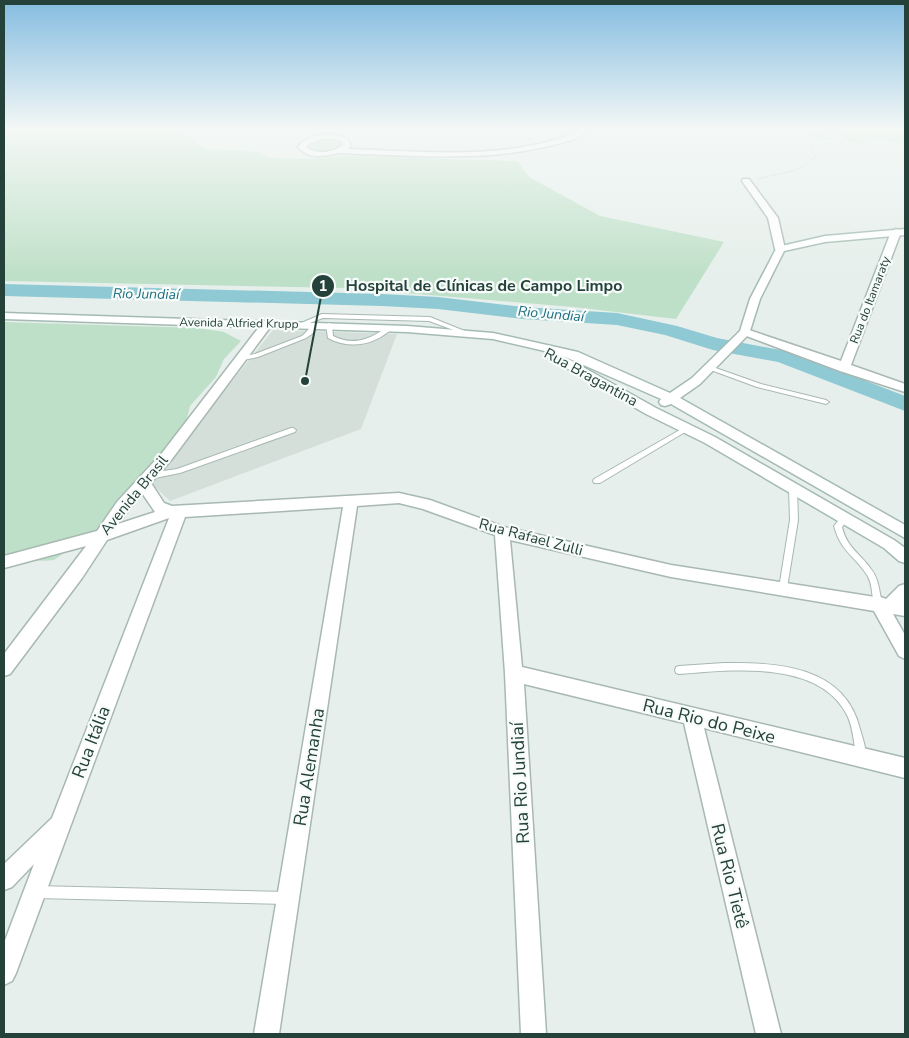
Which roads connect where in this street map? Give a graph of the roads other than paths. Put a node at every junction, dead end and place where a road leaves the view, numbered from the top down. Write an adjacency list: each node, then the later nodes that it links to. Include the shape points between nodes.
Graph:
1 (746, 181): 3 (street, via 773,218)
2 (901, 232): 3 (street, via 825,239); 15 (street, Rua do Itamaraty)
3 (780, 249): 11 (street)
4 (4, 316): 5 (street, Avenida Alfried Krupp)
5 (267, 324): 6 (street, Avenida Alfried Krupp); 13 (street, Avenida Brasil)
6 (302, 324): 7 (street, Avenida Alfried Krupp); 10 (lane, via 322,316 430,319)
7 (316, 325): 8 (street, Avenida Alfried Krupp); 13 (lane, via 304,337)
8 (329, 326): 9 (street, Avenida Alfried Krupp); 9 (lane, via 330,337 353,344 376,338)
9 (390, 328): 10 (street, Avenida Alfried Krupp)
10 (469, 334): 12 (street, Avenida Alfried Krupp)
11 (741, 336): 14 (street); 15 (street)
12 (534, 345): 17 (street, Rua Bragantina, via 574,355); 21 (street, Rua Bragantina)
13 (243, 358): 24 (street, Avenida Brasil)
14 (714, 364): 16 (street); 20 (lane, via 759,386)
15 (844, 368): 18 (street)
16 (696, 381): 17 (street); 19 (street)
17 (646, 386): 19 (street, Rua Bragantina)
18 (905, 388)
19 (671, 398): 21 (street); 30 (street, Rua Bragantina)
20 (826, 402)
21 (651, 411): 22 (street, Rua Bragantina)
22 (687, 429): 25 (lane); 26 (street, Rua Bragantina)
23 (293, 430): 24 (lane, via 178,471)
24 (146, 479): 28 (street, via 159,507); 32 (street, Avenida Brasil)
25 (597, 481)
26 (793, 488): 29 (street, Rua Bragantina); 35 (lane, via 794,520)
27 (350, 500): 28 (street, Rua Rafael Zulli); 31 (street, Rua Rafael Zulli, via 399,498 426,504); 48 (street, Rua Alemanha)
28 (175, 512): 32 (street, Rua Rafael Zulli); 45 (street, Rua Itália)
29 (845, 518): 33 (street, Rua Bragantina); 37 (lane, via 838,526 840,536)
30 (905, 531)
31 (502, 532): 35 (street, Rua Rafael Zulli, via 671,571); 41 (street, Rua Rio Jundiaí)
32 (100, 536): 34 (street, Rua Rafael Zulli); 39 (street, Avenida Brasil, via 76,574)
33 (905, 556)
34 (4, 562)
35 (783, 588): 37 (street, Rua Rafael Zulli)
36 (905, 591): 37 (street)
37 (891, 606): 38 (street)
38 (905, 651)
39 (4, 668)
40 (679, 670): 43 (lane, via 720,667 785,670 820,682 838,696 851,714)
41 (514, 673): 42 (street, Rua Rio do Peixe); 51 (street, Rua Rio Jundiaí)
42 (692, 717): 43 (street, Rua Rio do Peixe); 52 (street, Rua Rio Tietê)
43 (862, 757): 44 (street, Rua Rio do Peixe)
44 (905, 768)
45 (60, 824): 46 (street); 47 (street, Rua Itália)
46 (4, 879)
47 (34, 892): 48 (lane); 49 (street, Rua Itália)
48 (289, 898): 50 (street, Rua Alemanha)
49 (4, 972)
50 (267, 1034)
51 (533, 1034)
52 (768, 1034)

